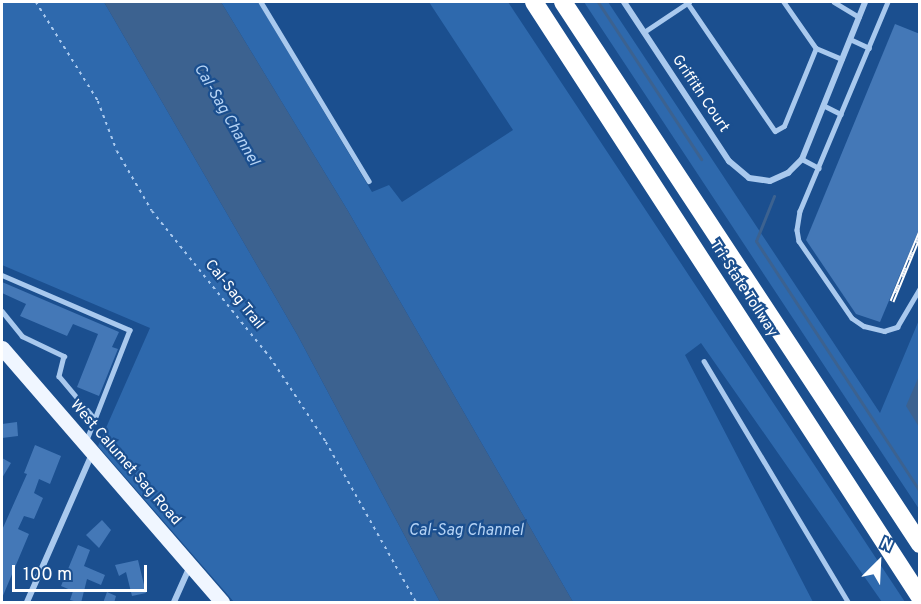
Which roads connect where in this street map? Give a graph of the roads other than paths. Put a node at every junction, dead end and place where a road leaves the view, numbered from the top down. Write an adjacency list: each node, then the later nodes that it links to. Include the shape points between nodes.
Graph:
1 (261, 2): 20 (lane)
2 (534, 2): 30 (highway, Tri-State Tollway)
3 (563, 2): 28 (highway, Tri-State Tollway)
4 (624, 2): 11 (street, Griffith Court)
5 (688, 2): 11 (lane); 13 (lane, via 775,131 784,126)
6 (784, 2): 13 (lane)
7 (834, 2): 10 (lane)
8 (865, 2): 10 (street)
9 (888, 2): 14 (lane)
10 (859, 17): 12 (street)
11 (644, 32): 18 (street, Griffith Court, via 729,161 749,178 770,181 788,173)
12 (850, 39): 14 (lane); 15 (street)
13 (816, 48): 15 (lane)
14 (869, 48): 17 (lane)
15 (842, 59): 16 (street)
16 (823, 105): 17 (lane); 18 (street)
17 (841, 114): 19 (lane)
18 (802, 159): 19 (lane)
19 (819, 168): 22 (lane, via 797,230 800,241 852,318 884,331 897,327)
20 (369, 181)
21 (2, 275): 26 (lane, via 130,330)
22 (920, 288)
23 (2, 311): 26 (lane, via 22,336 64,356 59,376)
24 (2, 348): 27 (main road, West Calumet Sag Road)
25 (704, 361): 34 (lane)
26 (95, 419): 27 (lane)
27 (88, 449): 29 (main road, West Calumet Sag Road); 31 (street)
28 (920, 544)
29 (190, 564): 32 (street); 33 (main road, West Calumet Sag Road)
30 (920, 597)
31 (27, 603)
32 (174, 603)
33 (222, 603)
34 (848, 603)

